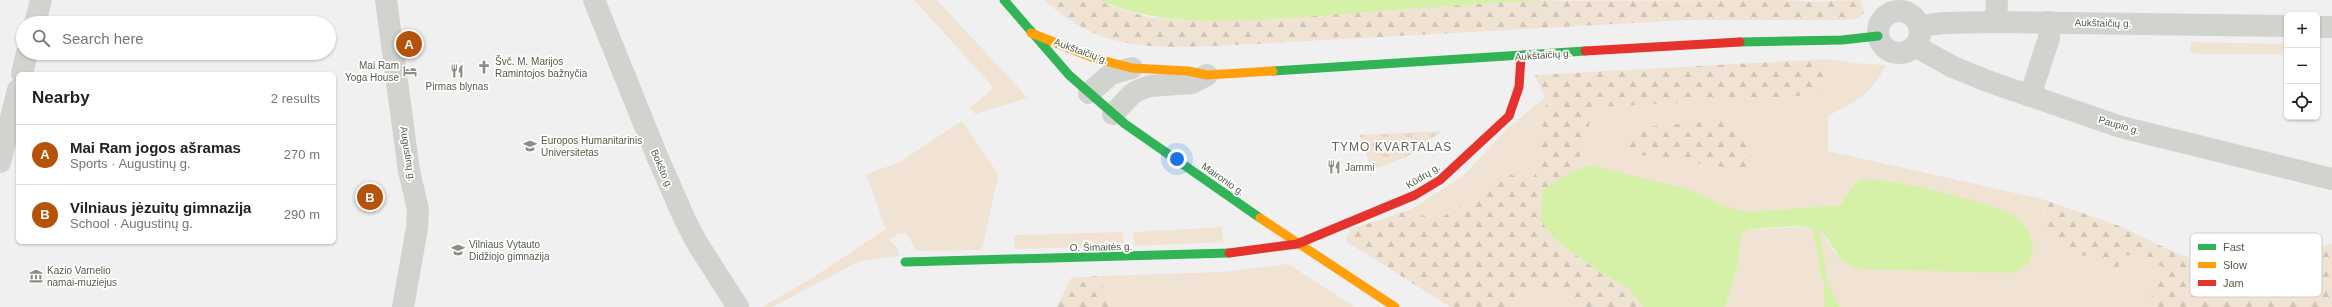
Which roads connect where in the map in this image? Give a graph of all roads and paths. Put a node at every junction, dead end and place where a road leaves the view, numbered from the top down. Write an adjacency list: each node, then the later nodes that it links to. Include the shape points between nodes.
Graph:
1 (41, 0): 7 (street)
2 (386, 0): 29 (street, Augustinų g., via 409,171 418,209)
3 (594, 0): 30 (street, Bokšto g., via 682,214 697,243)
4 (1004, 0): 13 (street, Maironio g.)
5 (1997, 0): 8 (street)
6 (1886, 7): 14 (street); 15 (street, via 1909,14)
7 (37, 16)
8 (1996, 22): 9 (street, Aukštaičių g.); 15 (street, Aukštaičių g., via 1944,23)
9 (2049, 22): 10 (street, Aukštaičių g.); 22 (street, via 2048,38)
10 (2284, 26)
11 (2320, 27): 12 (street)
12 (2332, 27)
13 (1031, 33): 18 (street, Aukštaičių g.); 21 (street, Maironio g.)
14 (1878, 36): 15 (street, Aukštaičių g., via 1884,48 1896,53 1910,50); 16 (street, Aukštaičių g., via 1842,40 1730,42)
15 (1917, 36): 22 (street, Paupio g., via 1953,67)
16 (1521, 57): 20 (street, Aukštaičių g.); 27 (street, Kūdrų g., via 1520,85 1516,103 1509,116 1440,180 1384,210)
17 (25, 60): 19 (street)
18 (1132, 68): 20 (street, Aukštaičių g., via 1190,70); 21 (street, Aukštaičių g., via 1111,74)
19 (22, 72)
20 (1207, 75): 24 (street, Aukštaičių g., via 1192,84 1150,86 1139,90)
21 (1089, 93): 24 (street, Maironio g.)
22 (2030, 96): 26 (street, Paupio g., via 2120,127)
23 (16, 98): 25 (street)
24 (1113, 114): 27 (street, Maironio g., via 1157,148)
25 (0, 162)
26 (2332, 179)
27 (1297, 244): 28 (street, O. Šimaitės g., via 1212,254); 31 (street, Maironio g.)
28 (905, 262)
29 (403, 307)
30 (738, 307)
31 (1395, 307)

